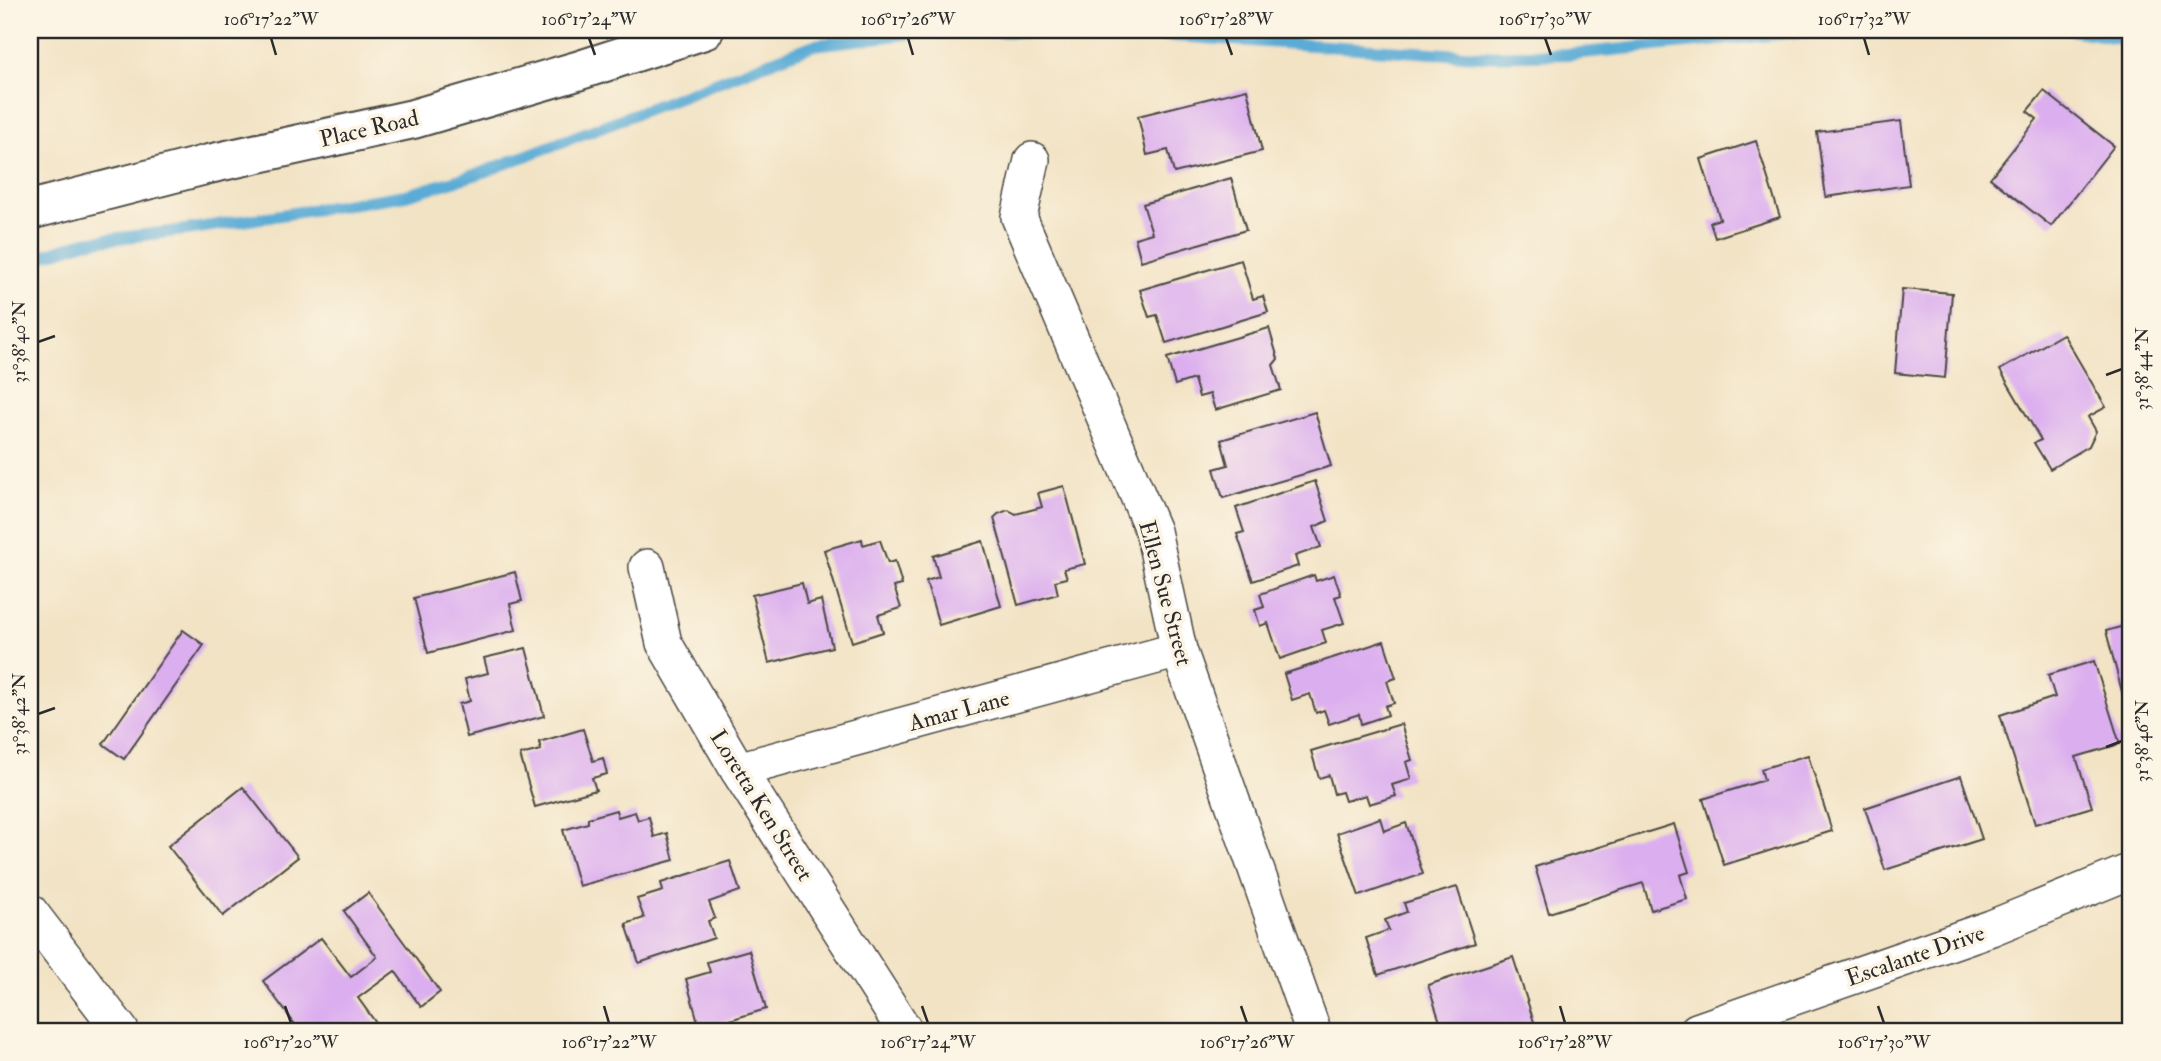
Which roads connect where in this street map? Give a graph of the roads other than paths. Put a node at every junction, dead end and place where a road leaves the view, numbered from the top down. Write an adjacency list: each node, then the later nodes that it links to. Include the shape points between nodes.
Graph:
1 (704, 30): 3 (street, Place Road, via 413,119 209,164)
2 (1032, 160): 5 (street, Ellen Sue Street, via 1019,217 1153,531)
3 (30, 211)
4 (647, 567): 6 (street, Loretta Ken Street, via 664,643)
5 (1179, 650): 6 (street, Amar Lane); 11 (street, Ellen Sue Street)
6 (738, 769): 10 (street, Loretta Ken Street)
7 (2131, 872): 12 (street, Escalante Drive, via 1991,928)
8 (30, 912): 9 (street)
9 (121, 1031)
10 (905, 1031)
11 (1313, 1031)
12 (1697, 1031)

